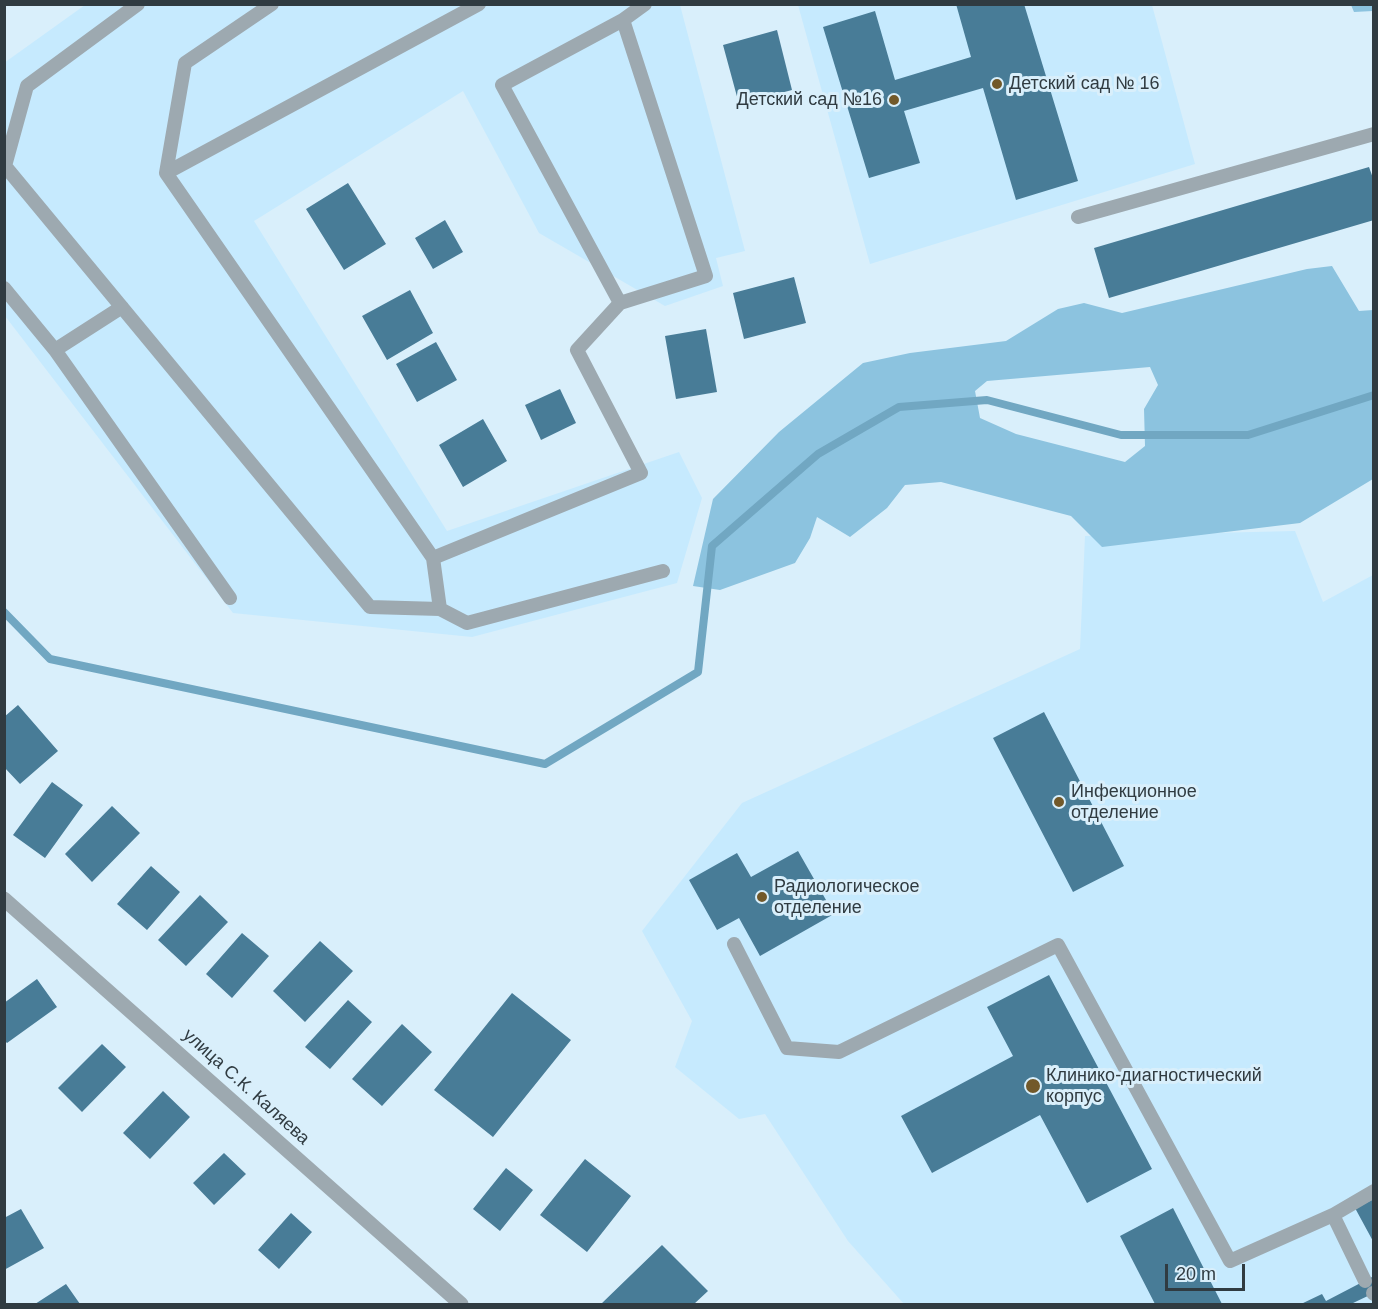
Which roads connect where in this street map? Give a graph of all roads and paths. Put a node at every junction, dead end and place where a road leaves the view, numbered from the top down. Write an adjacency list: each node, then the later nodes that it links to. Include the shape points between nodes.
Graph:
1 (138, 4): 11 (lane, via 27,86 4,166)
2 (272, 4): 7 (lane, via 184,63)
3 (479, 4): 7 (lane)
4 (645, 4): 5 (lane)
5 (623, 20): 10 (lane, via 706,276); 10 (lane, via 502,85)
6 (1374, 134): 8 (lane)
7 (166, 173): 13 (lane)
8 (1078, 217)
9 (4, 288): 12 (lane)
10 (620, 303): 13 (lane, via 577,350 641,473)
11 (122, 307): 12 (lane); 16 (lane, via 370,607)
12 (55, 350): 15 (lane)
13 (433, 558): 16 (lane)
14 (663, 571): 16 (lane, via 467,623)
15 (230, 598)
16 (440, 609)
17 (4, 899): 22 (street, улица С.К. Каляева)
18 (734, 944): 20 (lane, via 787,1048 839,1052 1058,945 1230,1261)
19 (1374, 1191): 20 (lane)
20 (1334, 1215): 21 (lane)
21 (1370, 1289)
22 (461, 1305)

